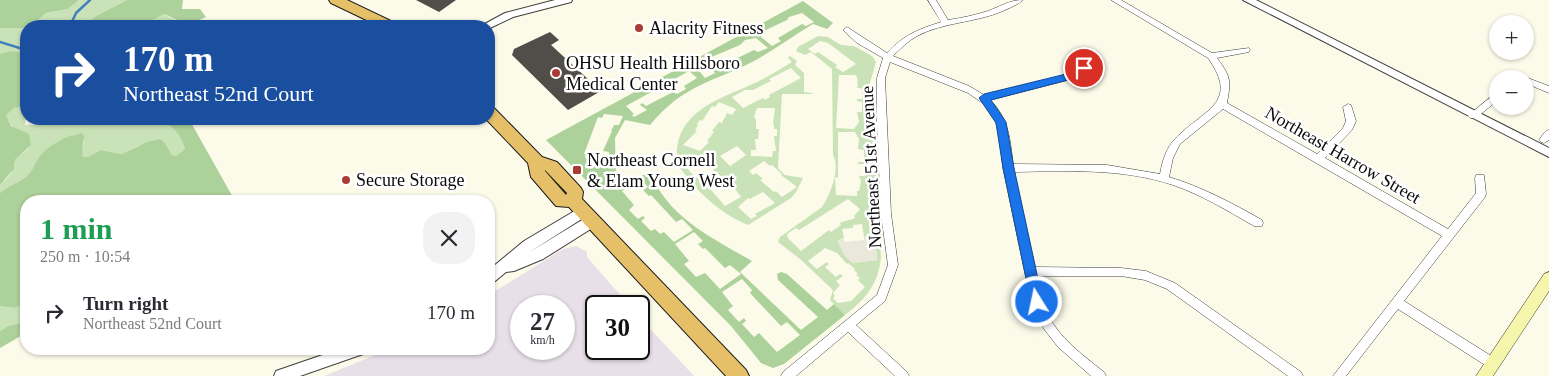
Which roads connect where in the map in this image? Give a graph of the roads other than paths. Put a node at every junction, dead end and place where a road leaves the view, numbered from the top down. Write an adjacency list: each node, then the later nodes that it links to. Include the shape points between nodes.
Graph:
1 (336, 0): 8 (highway)
2 (567, 0): 9 (street, via 513,13)
3 (932, 0): 10 (street)
4 (1019, 0): 10 (street, via 985,14)
5 (1115, 0): 7 (street)
6 (1248, 0): 22 (street)
7 (1128, 3): 13 (street)
8 (378, 20)
9 (495, 22)
10 (946, 23): 14 (street, via 914,34)
11 (847, 30): 14 (street)
12 (1246, 50): 13 (street)
13 (1211, 56): 20 (street, via 1226,83)
14 (887, 58): 18 (street); 36 (street, Northeast 51st Avenue, via 881,78 882,124 886,214 893,265 881,298)
15 (1084, 68): 18 (street, via 1069,77)
16 (1534, 84): 17 (street)
17 (1549, 90)
18 (984, 98): 26 (street, via 1001,122)
19 (1489, 102): 22 (street)
20 (1222, 104): 25 (street, Northeast Harrow Street); 27 (street, via 1176,142 1168,158)
21 (1348, 107): 25 (street, via 1351,121 1348,130)
22 (1473, 116): 24 (street)
23 (495, 118): 29 (highway, via 536,161 537,174 562,201)
24 (1549, 153)
25 (1318, 159): 31 (street, Northeast Harrow Street)
26 (1008, 168): 27 (street, via 1096,168); 32 (street)
27 (1164, 178): 30 (street, via 1206,195)
28 (1480, 178): 31 (street, via 1482,194)
29 (582, 211): 33 (street, via 538,255); 40 (highway)
30 (1258, 223)
31 (1448, 234): 35 (street)
32 (1032, 271): 43 (street, via 1044,321 1055,337); 44 (street, via 1121,272 1146,276 1171,286)
33 (495, 274)
34 (1549, 278): 38 (main road)
35 (1397, 302): 38 (street); 45 (street)
36 (849, 326): 41 (street, Northeast 51st Avenue); 42 (street)
37 (341, 355): 39 (street)
38 (1492, 363): 46 (main road)
39 (281, 376)
40 (740, 376)
41 (787, 376)
42 (903, 376)
43 (1100, 376)
44 (1297, 376)
45 (1339, 376)
46 (1484, 376)

